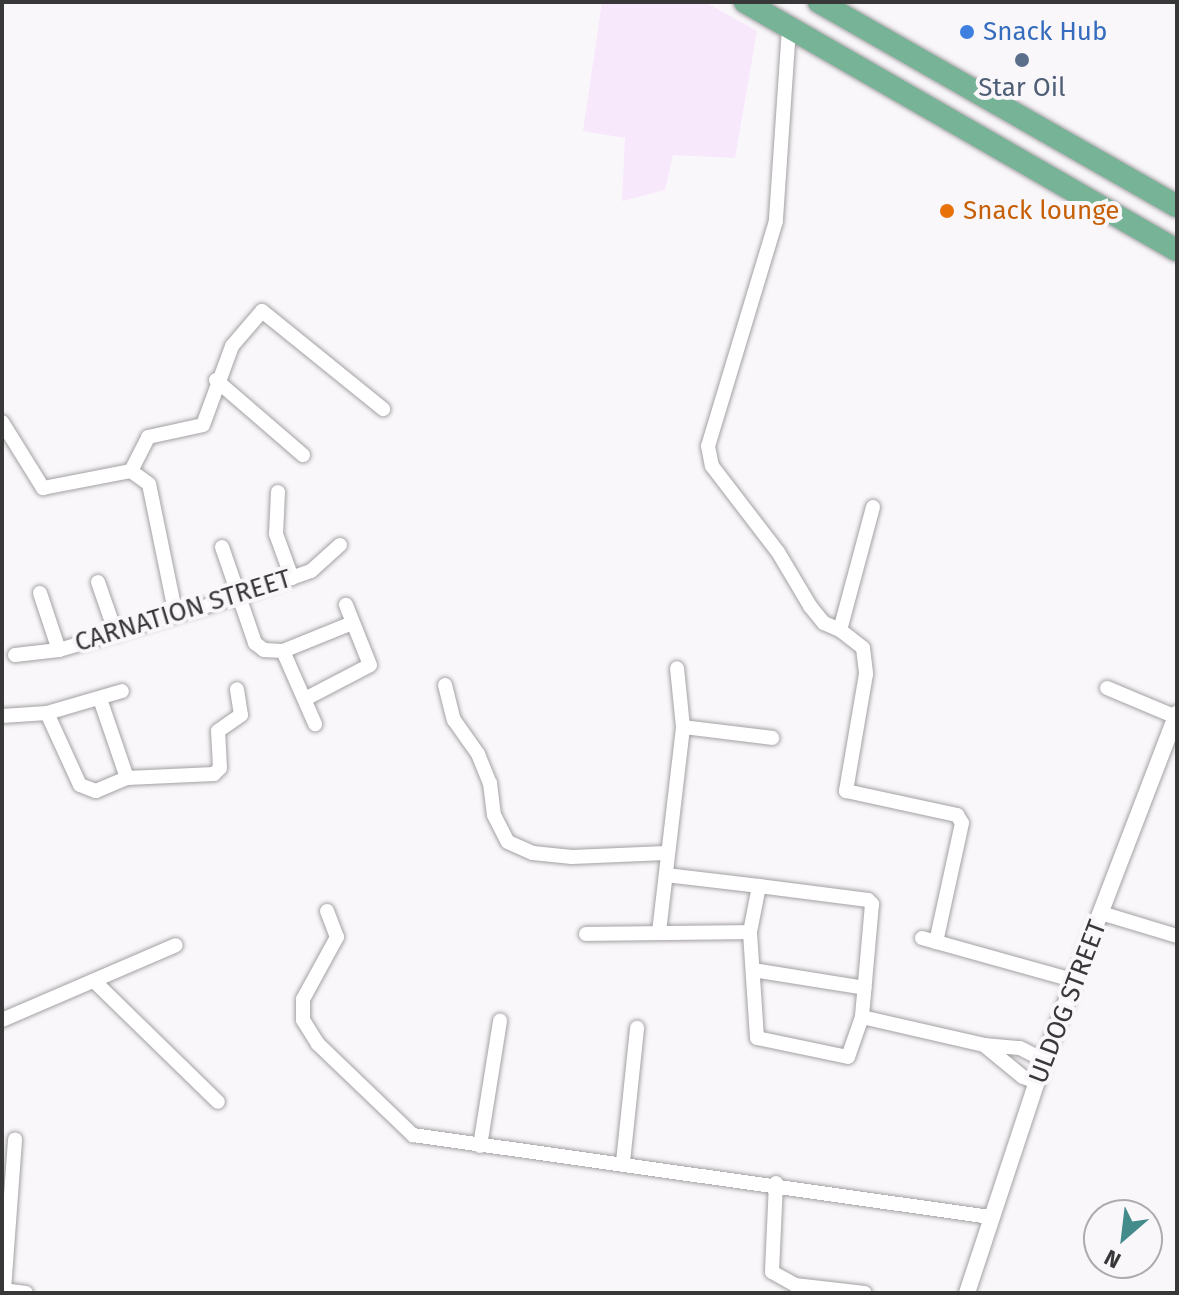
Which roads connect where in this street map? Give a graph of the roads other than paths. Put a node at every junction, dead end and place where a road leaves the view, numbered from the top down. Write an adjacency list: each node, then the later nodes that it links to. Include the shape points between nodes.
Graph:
1 (745, 2): 3 (highway)
2 (819, 2): 4 (highway)
3 (789, 28): 5 (highway); 22 (street, via 776,221 708,446 712,466 778,552 810,606 824,623)
4 (1177, 206)
5 (1177, 250)
6 (216, 380): 7 (street, via 232,346 262,311); 9 (street); 10 (street, via 203,425 148,437)
7 (383, 409)
8 (3, 426): 10 (street, via 43,488)
9 (303, 455)
10 (131, 471): 20 (street, via 149,484)
11 (278, 492): 15 (street, via 276,534)
12 (873, 507): 22 (street)
13 (340, 545): 15 (street, CARNATION STREET, via 311,571)
14 (222, 547): 18 (street)
15 (292, 578): 18 (street, CARNATION STREET)
16 (98, 582): 23 (street)
17 (40, 593): 24 (street)
18 (237, 597): 20 (street, CARNATION STREET); 25 (street, via 255,643 264,650)
19 (346, 605): 21 (street)
20 (176, 615): 23 (street, CARNATION STREET)
21 (352, 623): 25 (street); 33 (street, via 370,665)
22 (840, 630): 53 (street, via 863,648 866,674 846,791 957,815 962,823 929,940)
23 (116, 634): 24 (street, CARNATION STREET)
24 (59, 650): 26 (street, CARNATION STREET)
25 (283, 651): 33 (street)
26 (15, 655)
27 (677, 668): 38 (street)
28 (445, 685): 41 (street, via 454,720 490,783 494,815 508,842 533,853 572,857)
29 (1107, 688): 35 (street)
30 (237, 689): 40 (street, via 241,715 218,731 220,768 214,774)
31 (122, 691): 32 (street)
32 (100, 699): 34 (street); 40 (street)
33 (305, 699): 37 (street)
34 (47, 713): 36 (street); 40 (street, via 86,789 96,791)
35 (1177, 715): 45 (street, ULDOG STREET)
36 (2, 716)
37 (315, 724)
38 (683, 727): 39 (street); 41 (street)
39 (772, 738)
40 (127, 778)
41 (666, 853): 42 (street)
42 (666, 875): 43 (street); 46 (street)
43 (759, 886): 47 (street); 54 (street, via 868,900 873,909)
44 (327, 911): 64 (street, via 337,937 334,949 321,960 303,999 303,1020 318,1044 413,1135)
45 (1101, 913): 49 (street); 53 (street, ULDOG STREET)
46 (659, 932): 47 (street); 48 (street)
47 (750, 932): 51 (street)
48 (586, 934)
49 (1177, 936)
50 (176, 945): 52 (street)
51 (753, 970): 54 (street); 55 (street, via 754,1033 763,1041 848,1057)
52 (94, 981): 56 (street); 62 (street)
53 (1076, 981): 60 (street, ULDOG STREET)
54 (865, 988): 55 (street)
55 (862, 1017): 59 (street)
56 (2, 1020)
57 (500, 1021): 64 (street)
58 (637, 1028): 65 (street)
59 (984, 1045): 60 (street, via 1020,1048); 61 (street)
60 (1044, 1060): 61 (street, ULDOG STREET)
61 (1037, 1082): 67 (street, ULDOG STREET)
62 (218, 1102)
63 (15, 1139): 68 (street)
64 (480, 1146): 65 (street)
65 (623, 1162): 66 (street)
66 (776, 1183): 67 (street); 70 (street, via 772,1272 795,1285)
67 (990, 1217): 71 (street, ULDOG STREET)
68 (3, 1290): 69 (street)
69 (26, 1293)
70 (865, 1293)
71 (967, 1293)

